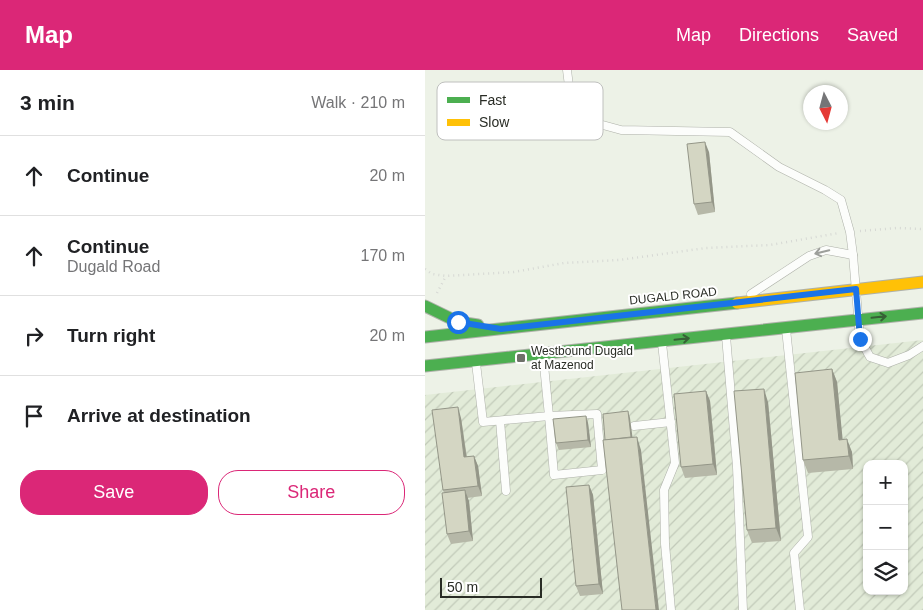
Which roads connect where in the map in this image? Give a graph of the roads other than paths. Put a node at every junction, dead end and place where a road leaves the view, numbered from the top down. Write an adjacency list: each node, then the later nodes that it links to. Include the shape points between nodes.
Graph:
1 (603, 125): 2 (lane, via 621,130 730,132 779,167 841,200)
2 (853, 255): 4 (lane); 6 (lane, one-way to 6, via 827,250 809,256)
3 (923, 282): 4 (main road, DUGALD ROAD)
4 (856, 289): 6 (main road, DUGALD ROAD); 8 (lane)
5 (429, 303): 10 (main road, via 428,309 458,322)
6 (737, 303): 10 (main road, DUGALD ROAD)
7 (923, 313): 8 (main road, one-way to 7)
8 (858, 320): 9 (main road); 14 (lane, via 860,339 870,357 888,363 909,356)
9 (785, 327): 11 (main road); 25 (lane, via 808,536 794,553)
10 (501, 329): 12 (main road, DUGALD ROAD)
11 (725, 334): 13 (main road, one-way to 11); 24 (lane, via 737,467)
12 (425, 337)
13 (661, 341): 15 (main road); 20 (lane)
14 (923, 346)
15 (543, 353): 16 (main road); 18 (lane)
16 (476, 360): 17 (main road); 19 (lane, via 483,422)
17 (425, 366)
18 (549, 416): 18 (lane, via 554,474 602,470 597,414); 19 (lane)
19 (500, 421): 22 (lane)
20 (671, 422): 21 (lane); 23 (lane, via 675,463 664,490)
21 (634, 426)
22 (506, 491)
23 (671, 610)
24 (743, 610)
25 (799, 610)

